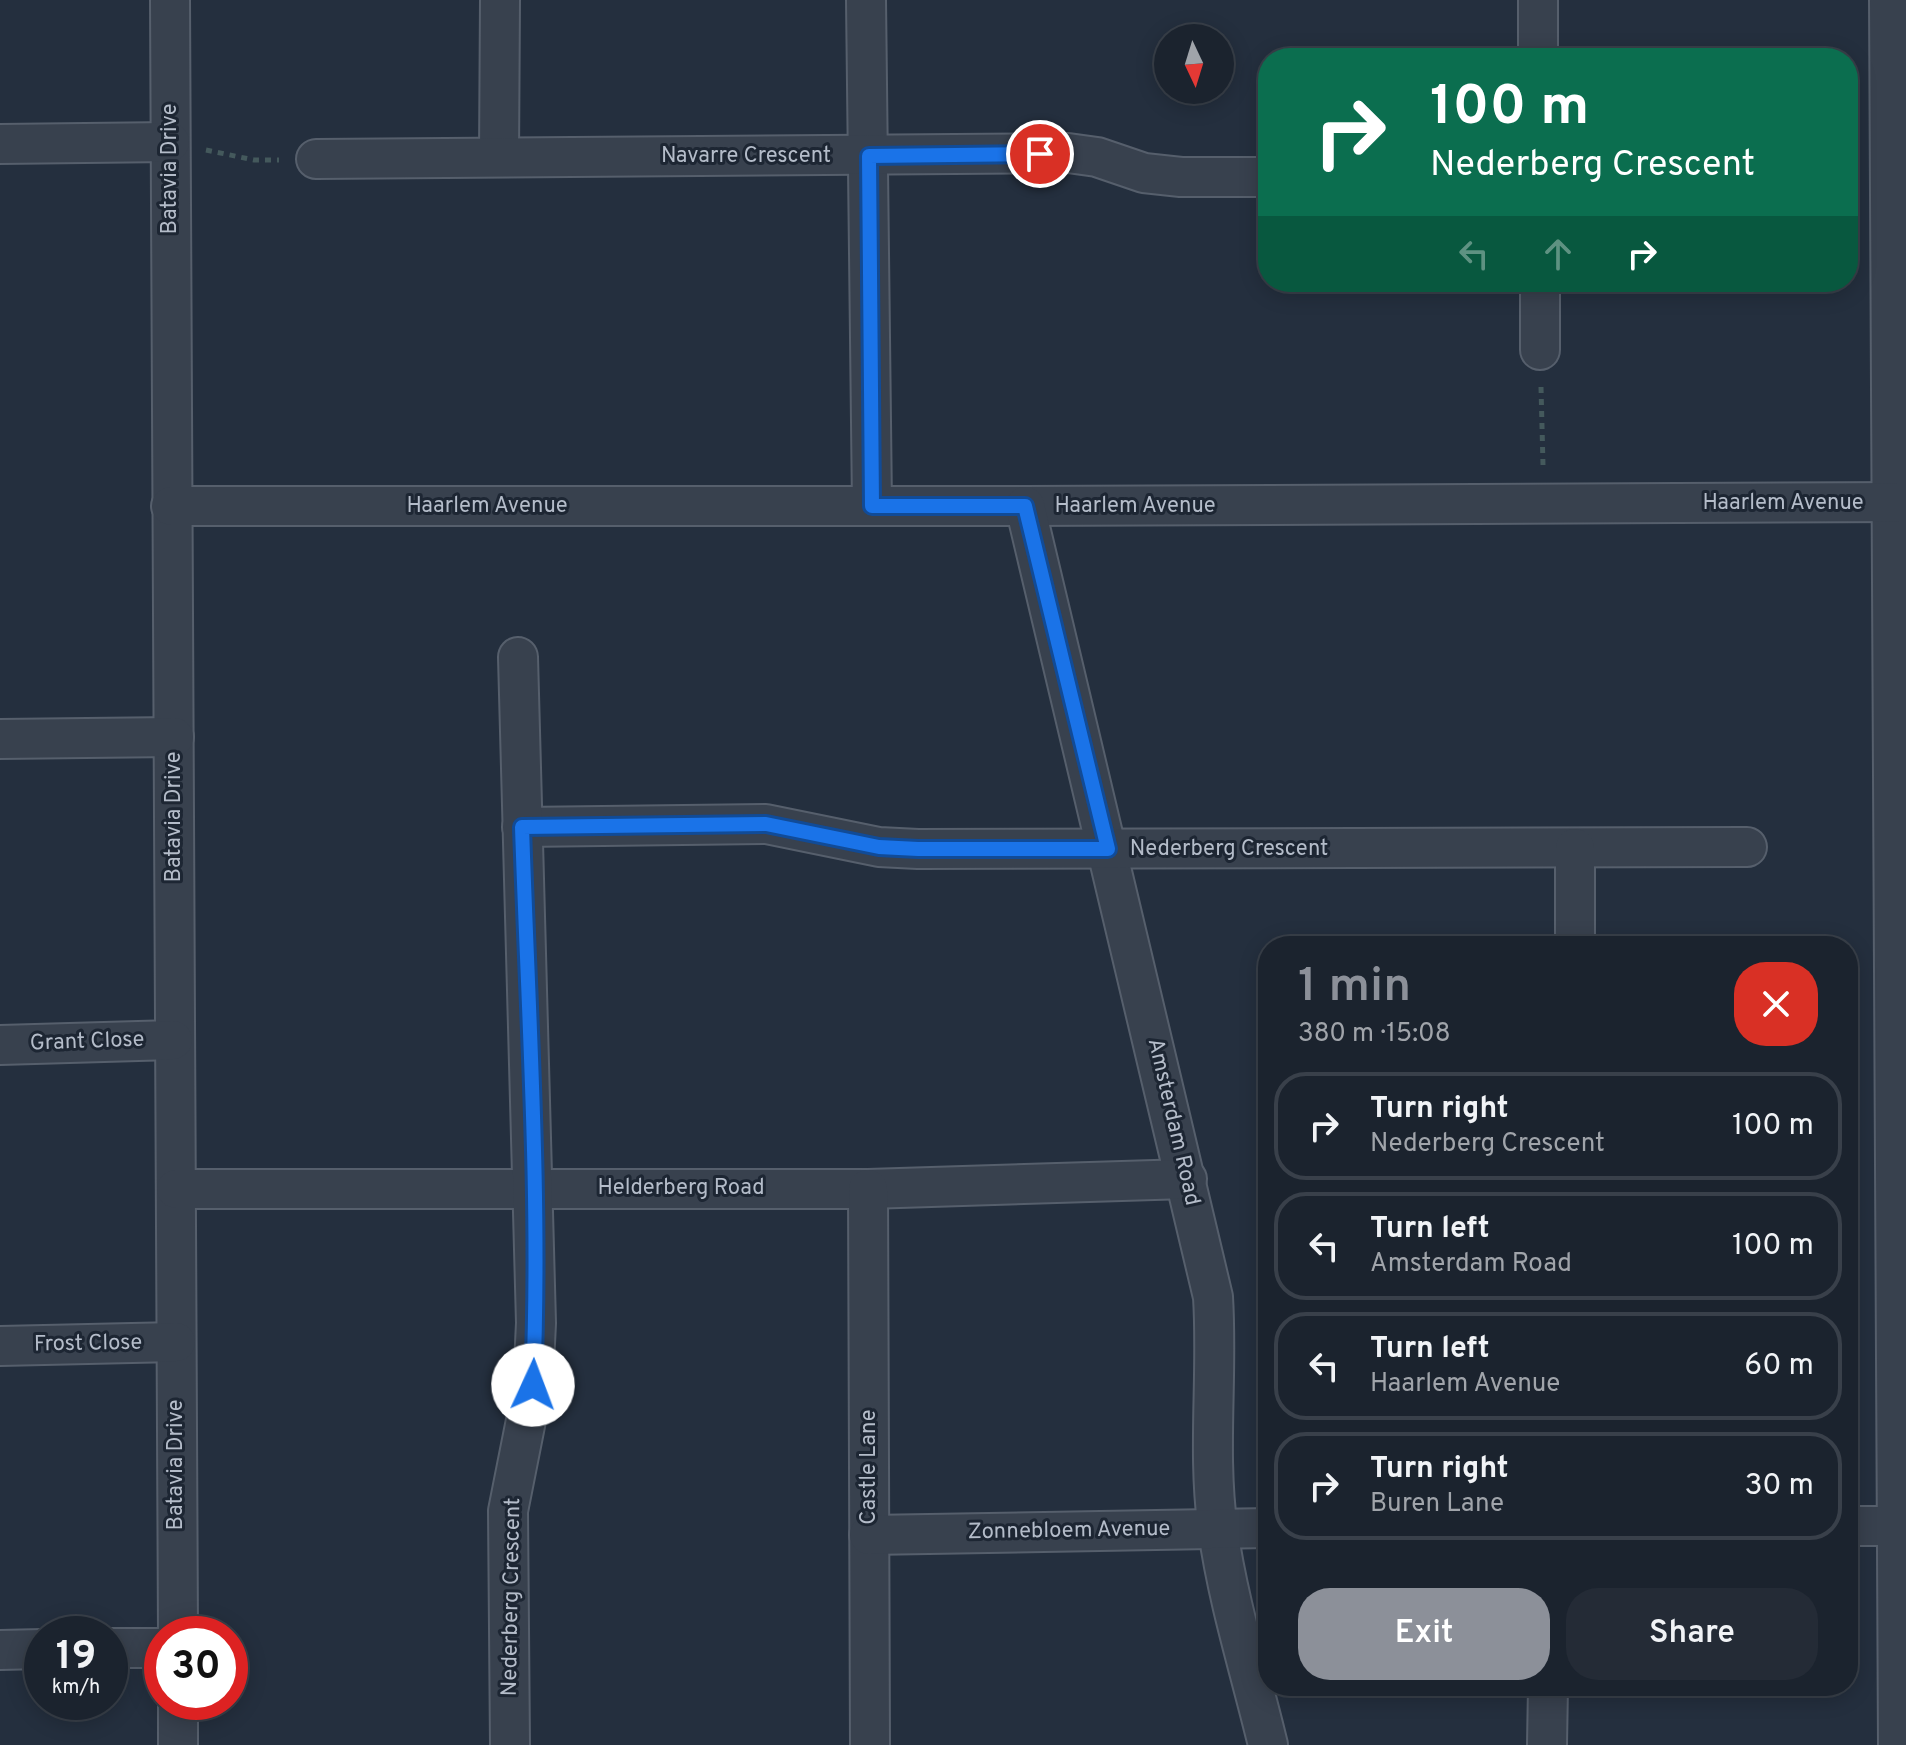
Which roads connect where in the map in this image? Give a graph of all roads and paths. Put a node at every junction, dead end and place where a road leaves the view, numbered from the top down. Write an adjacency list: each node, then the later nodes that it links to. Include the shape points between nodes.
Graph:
1 (170, 0): 7 (street, Batavia Drive)
2 (500, 0): 9 (street)
3 (866, 0): 10 (street)
4 (1538, 0): 6 (street)
5 (1889, 0): 15 (street)
6 (1538, 48)
7 (170, 142): 8 (street); 11 (path, via 254,160); 17 (street, Batavia Drive)
8 (0, 144)
9 (499, 156): 10 (street, Navarre Crescent); 11 (street, Navarre Crescent)
10 (869, 156): 12 (street, Navarre Crescent, via 1068,153 1156,174); 18 (street)
11 (316, 159)
12 (1258, 177)
13 (1540, 292): 14 (street)
14 (1540, 350): 16 (path)
15 (1899, 502): 16 (street, Haarlem Avenue); 25 (street)
16 (1545, 504): 19 (street, Haarlem Avenue)
17 (171, 506): 18 (street, Haarlem Avenue); 21 (street, Batavia Drive)
18 (872, 506): 19 (street, Haarlem Avenue)
19 (1025, 506): 27 (street, Amsterdam Road)
20 (518, 657): 23 (street, Nederberg Crescent)
21 (174, 737): 22 (street); 29 (street, Batavia Drive)
22 (0, 739)
23 (522, 827): 27 (street, Nederberg Crescent, via 766,824 879,847); 32 (street, Nederberg Crescent)
24 (1747, 847): 26 (street, Nederberg Crescent)
25 (1900, 847): 38 (street)
26 (1575, 848): 27 (street, Nederberg Crescent); 28 (street)
27 (1108, 849): 31 (street, Amsterdam Road)
28 (1575, 936)
29 (173, 1040): 30 (street, Grant Close); 33 (street, Batavia Drive)
30 (0, 1045)
31 (1187, 1179): 34 (street, Helderberg Road); 39 (street, Amsterdam Road, via 1213,1297)
32 (534, 1187): 33 (street, Helderberg Road); 34 (street, Helderberg Road); 48 (street, Nederberg Crescent, via 533,1385 508,1511)
33 (176, 1189): 35 (street, Batavia Drive)
34 (868, 1189): 41 (street, Castle Lane)
35 (176, 1342): 36 (street, Frost Close); 42 (street, Batavia Drive)
36 (0, 1346)
37 (1858, 1526): 38 (street)
38 (1901, 1526): 52 (street)
39 (1218, 1528): 40 (street, Zonnebloem Avenue); 41 (street, Zonnebloem Avenue); 50 (street, Amsterdam Road)
40 (1258, 1528)
41 (869, 1535): 49 (street, Castle Lane)
42 (178, 1616)
43 (24, 1649): 44 (street)
44 (0, 1650)
45 (1548, 1696): 51 (street)
46 (178, 1720): 47 (street)
47 (178, 1745)
48 (510, 1745)
49 (870, 1745)
50 (1268, 1745)
51 (1547, 1745)
52 (1898, 1745)

